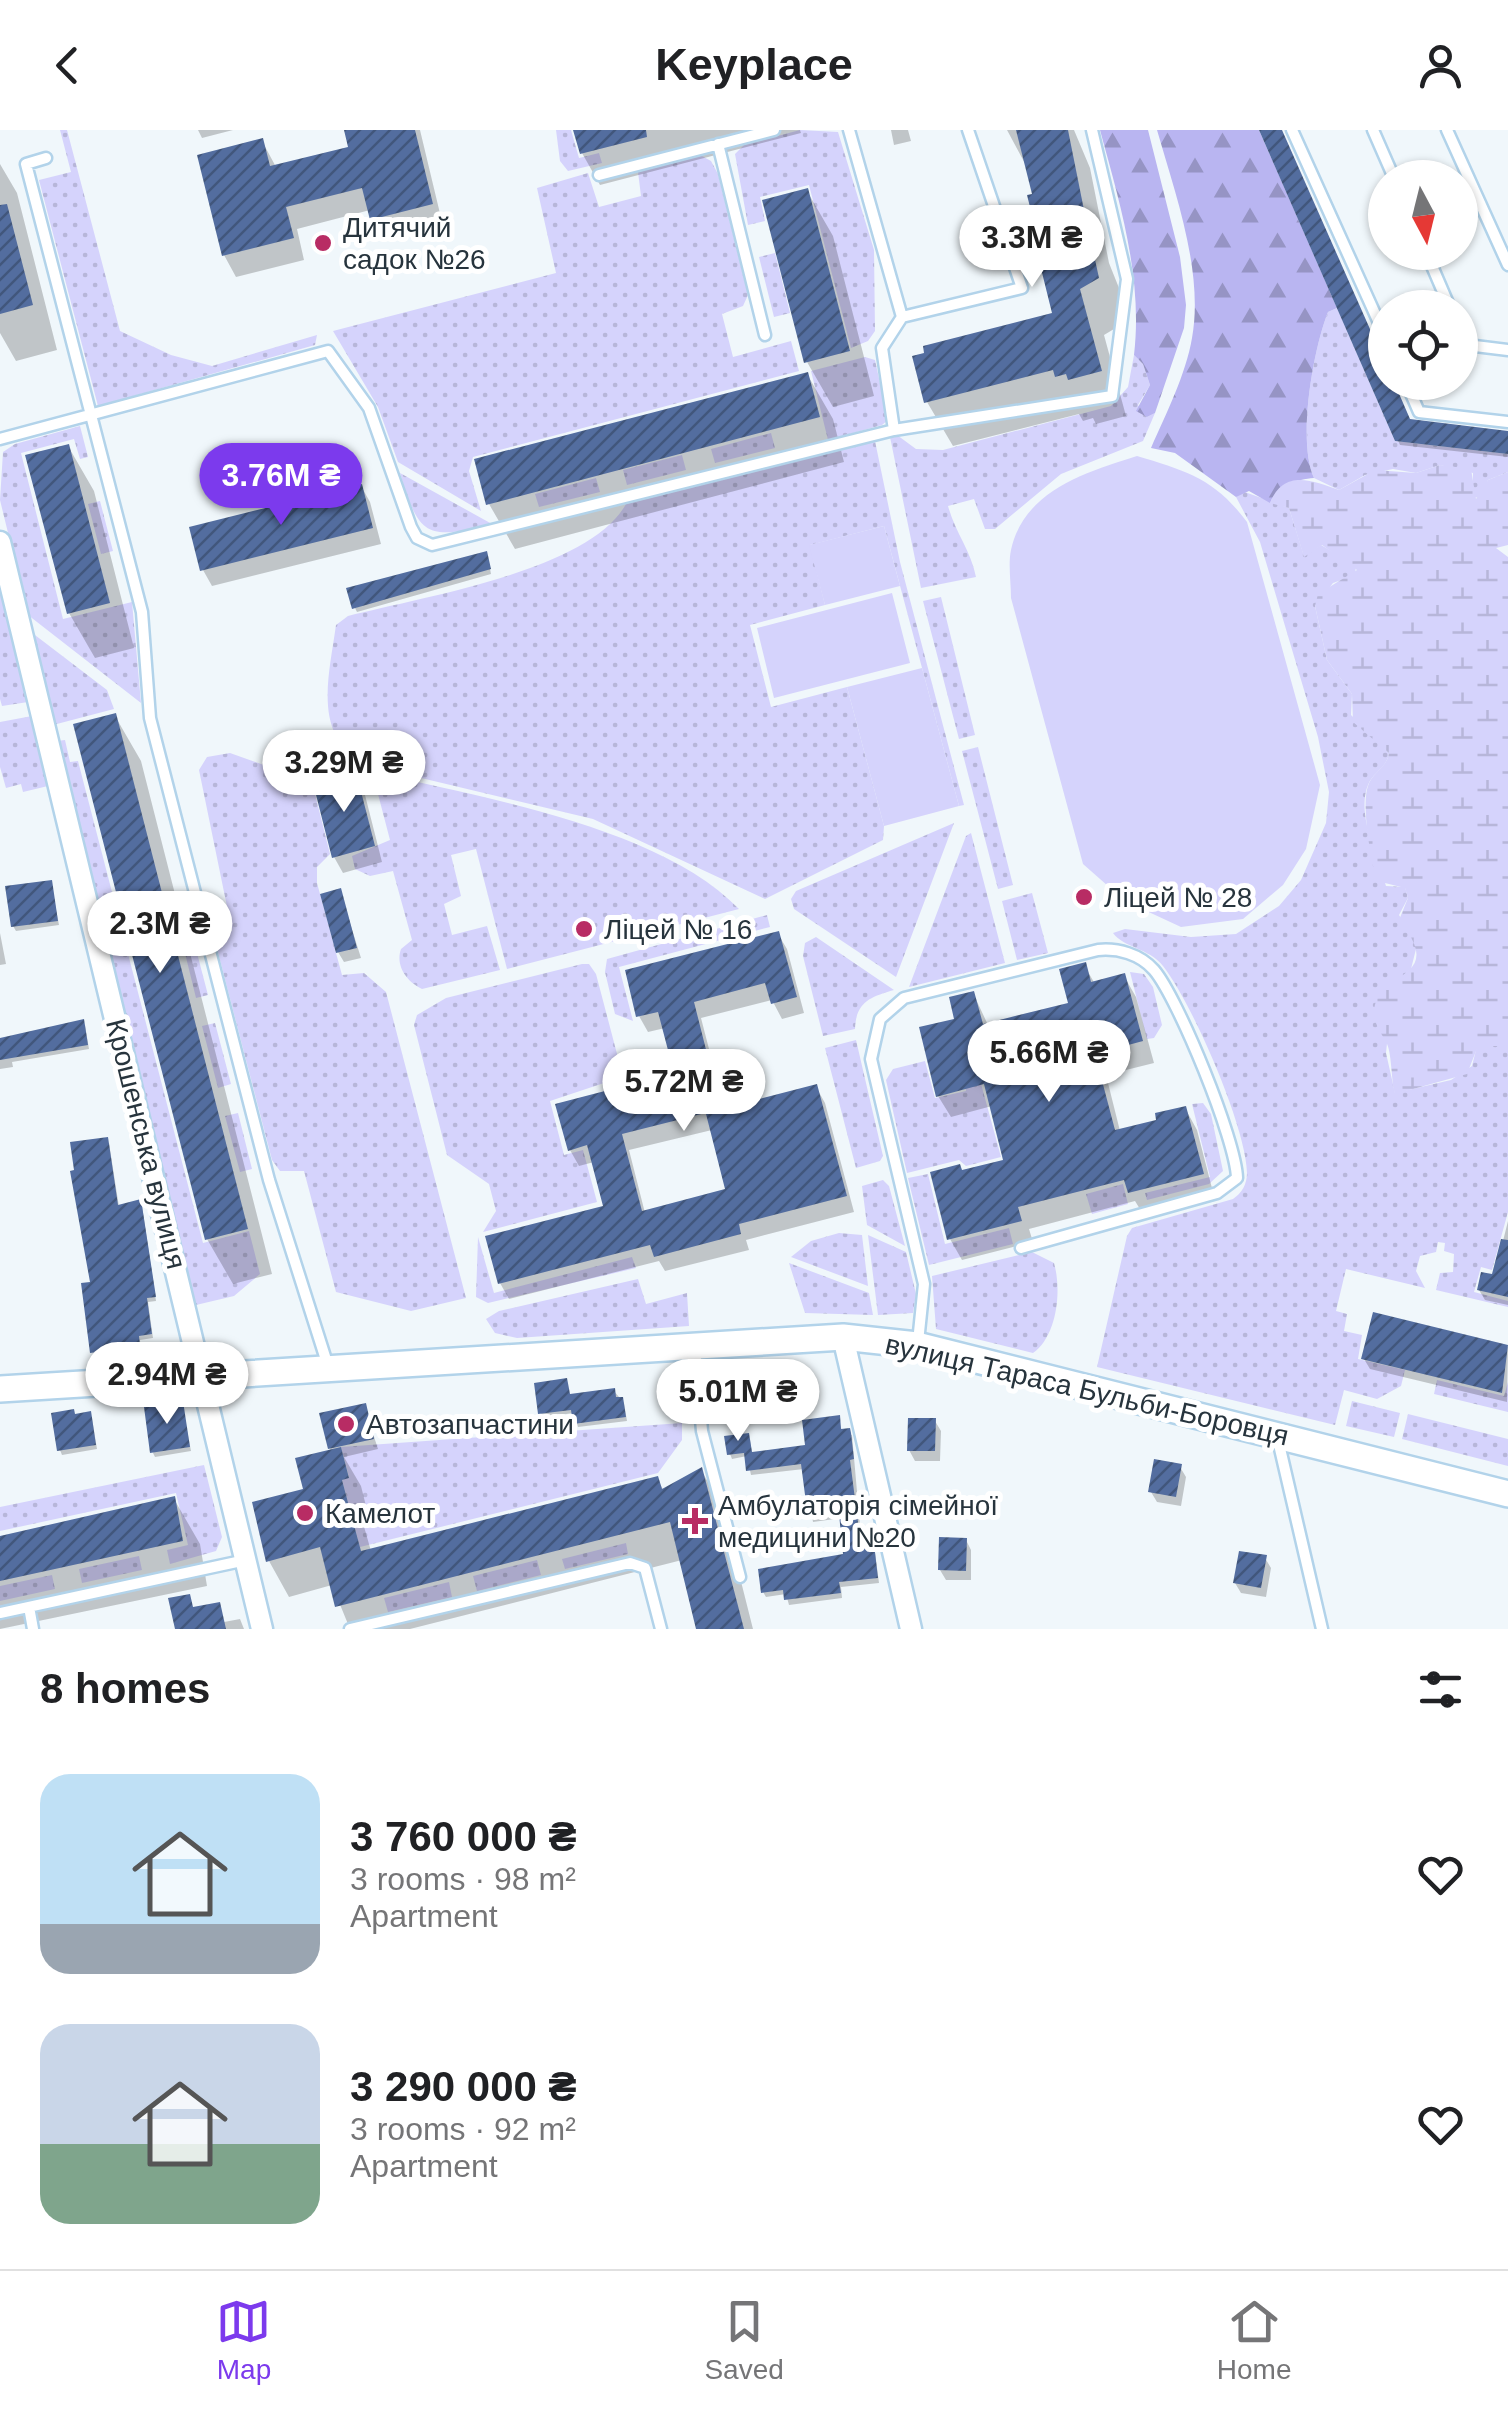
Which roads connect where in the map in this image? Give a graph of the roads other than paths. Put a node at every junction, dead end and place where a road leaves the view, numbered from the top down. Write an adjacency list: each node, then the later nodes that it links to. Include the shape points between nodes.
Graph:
1 (774, 130): 8 (lane)
2 (850, 130): 14 (lane)
3 (968, 130): 14 (lane, via 1022,288)
4 (1092, 130): 21 (lane, via 1127,279 1112,396)
5 (1292, 130): 13 (lane)
6 (1373, 130): 10 (lane)
7 (1448, 130): 12 (lane)
8 (718, 144): 11 (lane); 15 (lane)
9 (46, 158): 19 (lane, via 26,164)
10 (1386, 160)
11 (599, 175)
12 (1508, 265)
13 (1368, 298)
14 (902, 317): 21 (lane, via 882,348)
15 (765, 335)
16 (1478, 347): 17 (lane)
17 (1508, 350)
18 (1414, 400): 20 (lane, via 1419,412)
19 (92, 415): 21 (lane, via 328,351 369,408 411,528 432,545); 22 (lane); 28 (lane, via 142,612 150,718 270,1180)
20 (1508, 422)
21 (894, 430)
22 (0, 439)
23 (0, 542): 29 (street, Крошенська вулиця)
24 (1021, 1248): 26 (lane, via 1217,1193 1237,1178 1224,1118 1160,979 1129,953 1098,950 904,998 880,1019 871,1060 925,1292)
25 (844, 1338): 26 (street, вулиця Тараса Бульби-Боровця); 27 (street, вулиця Тараса Бульби-Боровця); 41 (street)
26 (917, 1345): 31 (street, вулиця Тараса Бульби-Боровця)
27 (694, 1346): 28 (street, вулиця Тараса Бульби-Боровця); 34 (lane, via 702,1431)
28 (328, 1366): 29 (street, вулиця Тараса Бульби-Боровця)
29 (202, 1375): 30 (street, вулиця Тараса Бульби-Боровця); 33 (street, Крошенська вулиця)
30 (0, 1389)
31 (1276, 1434): 32 (street, вулиця Тараса Бульби-Боровця); 42 (lane)
32 (1508, 1494)
33 (246, 1560): 35 (lane); 38 (street, Крошенська вулиця)
34 (740, 1577)
35 (28, 1607): 36 (lane); 37 (lane)
36 (0, 1614)
37 (34, 1629)
38 (262, 1629)
39 (350, 1629): 40 (lane, via 630,1563 645,1568)
40 (662, 1629)
41 (911, 1629)
42 (1322, 1629)

